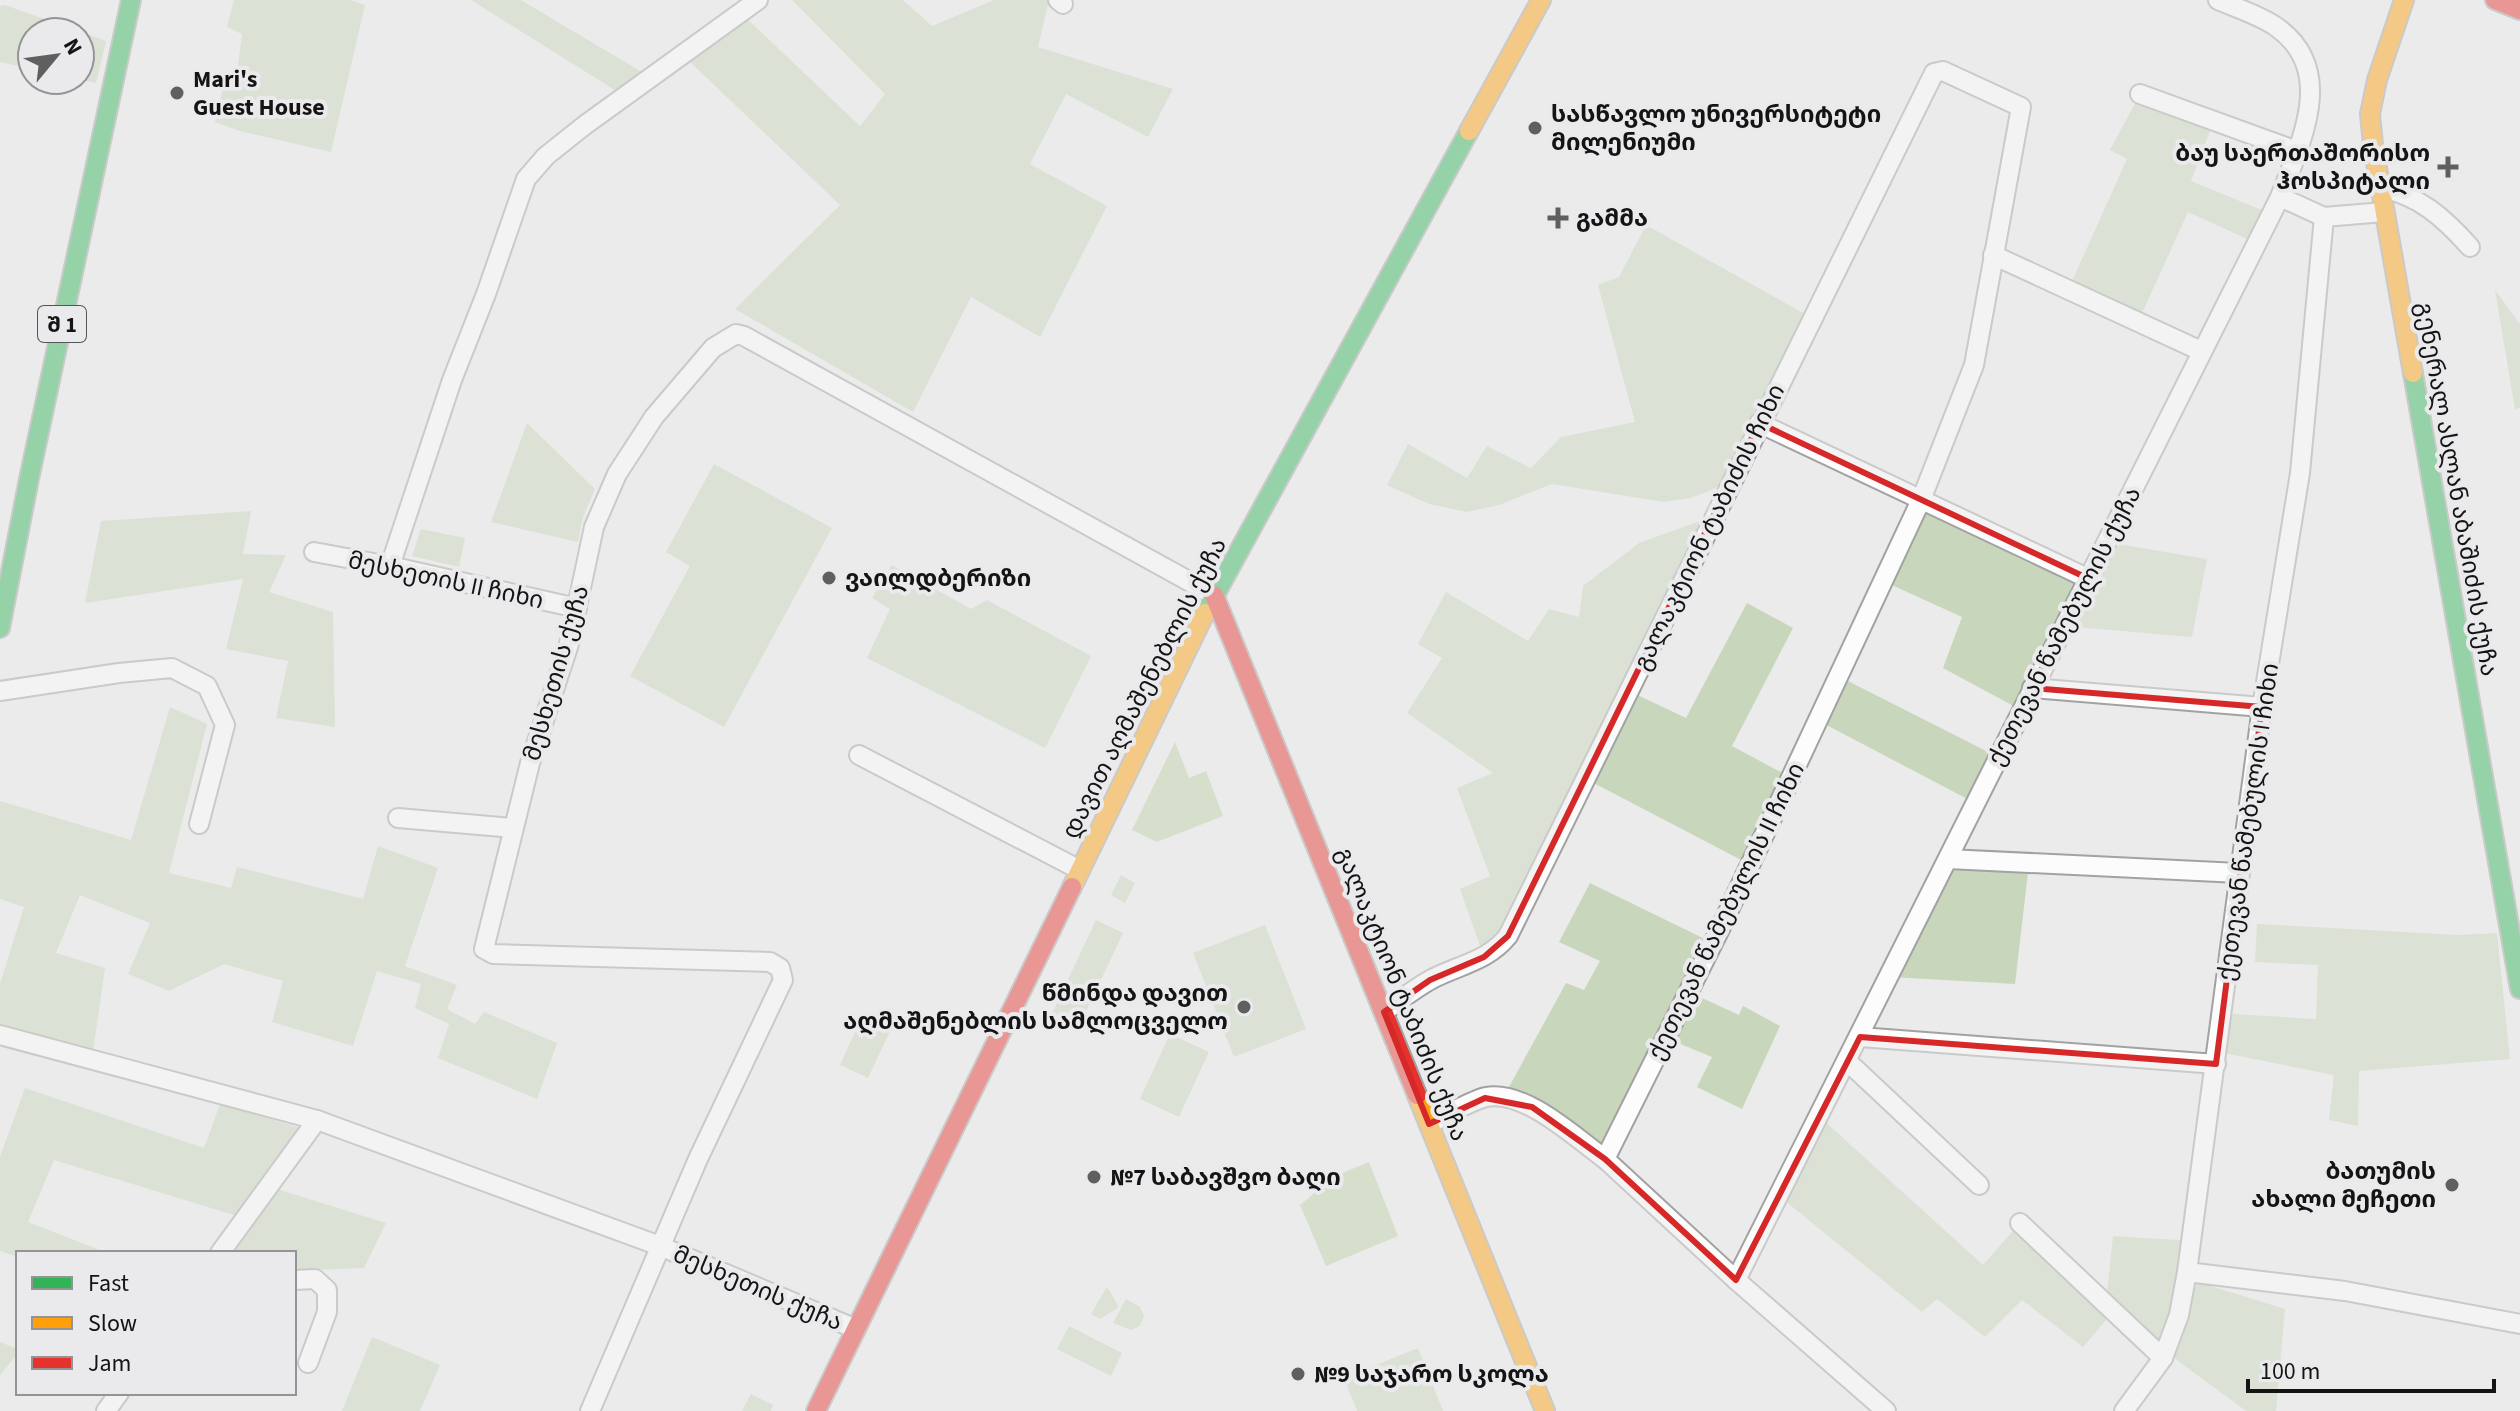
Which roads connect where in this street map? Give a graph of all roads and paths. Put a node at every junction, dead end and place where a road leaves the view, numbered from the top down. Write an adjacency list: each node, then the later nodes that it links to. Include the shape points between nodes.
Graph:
1 (758, 0): 21 (street, via 585,125 526,179)
2 (1541, 0): 23 (main road, დავით აღმაშენებლის ქუჩა)
3 (2218, 0): 10 (street, ქეთევან წამებულის ქუჩა, via 2273,24 2307,62 2308,117)
4 (2404, 0): 11 (main road, გენერალ ასლან აბაშიძის ქუჩა, via 2370,114)
5 (2495, 0): 7 (main road)
6 (131, 2): 25 (main road, შ 1)
7 (2520, 10)
8 (2140, 94): 10 (street)
9 (2021, 107): 16 (street, ქეთევან წამებულის II ჩიხი); 18 (street, გალაკტიონ ტაბიძის ჩიხი, via 1943,71 1934,73)
10 (2297, 151): 12 (street, ქეთევან წამებულის ქუჩა)
11 (2380, 188): 13 (main road, გენერალ ასლან აბაშიძის ქუჩა); 15 (street, via 2423,204)
12 (2280, 197): 14 (street); 17 (street, ქეთევან წამებულის ქუჩა)
13 (2384, 212): 14 (street); 36 (main road, გენერალ ასლან აბაშიძის ქუჩა)
14 (2324, 217): 28 (street, ქეთევან წამებულის I ჩიხი, via 2300,473)
15 (2470, 247)
16 (1993, 255): 17 (street); 19 (street, ქეთევან წამებულის II ჩიხი, via 1974,365)
17 (2201, 351): 22 (street, ქეთევან წამებულის ქუჩა)
18 (1759, 423): 19 (street); 37 (street, გალაკტიონ ტაბიძის ჩიხი, via 1508,936 1498,949 1430,980)
19 (1921, 500): 22 (street); 44 (street, ქეთევან წამებულის II ჩიხი, via 1720,929)
20 (314, 552): 21 (street, მესხეთის II ჩიხი)
21 (390, 566): 24 (street, მესხეთის II ჩიხი)
22 (2087, 578): 26 (street, ქეთევან წამებულის ქუჩა)
23 (1214, 595): 24 (street, მესხეთის ქუჩა, via 736,334 713,348 654,417 617,474 594,527); 34 (main road, დავით აღმაშენებლის ქუჩა); 37 (main road, გალაკტიონ ტაბიძის ქუჩა)
24 (577, 608): 32 (street, მესხეთის ქუჩა)
25 (0, 628)
26 (2032, 688): 28 (street); 33 (street, ქეთევან წამებულის ქუჩა)
27 (0, 691): 31 (street, via 172,668 207,686 225,725)
28 (2262, 707): 35 (street, ქეთევან წამებულის I ჩიხი)
29 (859, 755): 34 (street)
30 (398, 818): 32 (street)
31 (199, 824)
32 (513, 828): 47 (street, მესხეთის ქუჩა, via 483,943 487,953 770,962 783,973)
33 (1948, 859): 35 (street); 39 (street, ქეთევან წამებულის ქუჩა)
34 (1080, 870): 53 (main road, დავით აღმაშენებლის ქუჩა)
35 (2239, 873): 41 (street, ქეთევან წამებულის I ჩიხი)
36 (2520, 989)
37 (1384, 1012): 43 (main road, გალაკტიონ ტაბიძის ქუჩა)
38 (0, 1035): 42 (street, მესხეთის ქუჩა)
39 (1860, 1037): 40 (street, ქეთევან წამებულის ქუჩა); 41 (street)
40 (1848, 1062): 45 (street); 51 (street, ქეთევან წამებულის ქუჩა)
41 (2216, 1064): 49 (street, ქეთევან წამებულის I ჩიხი)
42 (317, 1120): 47 (street, მესხეთის ქუჩა); 48 (street)
43 (1429, 1124): 44 (street, via 1485,1098 1504,1096 1532,1107); 58 (main road, გალაკტიონ ტაბიძის ქუჩა)
44 (1605, 1159): 51 (street)
45 (1979, 1185)
46 (2020, 1223): 54 (street)
47 (660, 1246): 53 (street, მესხეთის ქუჩა); 56 (street)
48 (221, 1251)
49 (2187, 1272): 52 (street, via 2345,1291); 54 (street, ქეთევან წამებულის I ჩიხი)
50 (296, 1280): 55 (street, via 315,1279 327,1290 327,1312)
51 (1736, 1280): 59 (street)
52 (2520, 1324)
53 (856, 1329): 57 (main road, დავით აღმაშენებლის ქუჩა)
54 (2163, 1358): 60 (street, ქეთევან წამებულის I ჩიხი)
55 (308, 1363)
56 (590, 1411)
57 (816, 1411)
58 (1545, 1411)
59 (1886, 1411)
60 (2124, 1411)

